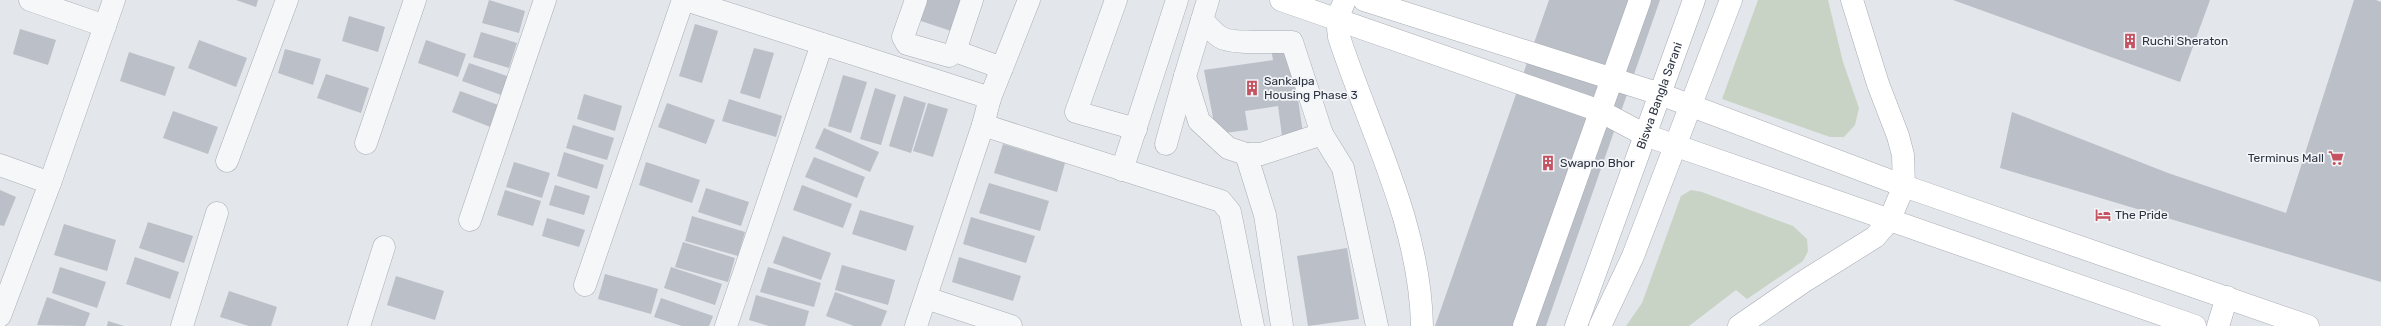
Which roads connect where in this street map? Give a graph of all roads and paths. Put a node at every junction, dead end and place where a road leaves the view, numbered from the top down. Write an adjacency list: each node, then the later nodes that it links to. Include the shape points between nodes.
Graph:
1 (30, 0): 20 (street)
2 (114, 0): 20 (street)
3 (287, 0): 38 (street)
4 (415, 0): 34 (street)
5 (545, 0): 44 (street)
6 (684, 0): 21 (street); 47 (street)
7 (916, 0): 22 (street, via 903,37 907,44 949,56)
8 (972, 0): 22 (street)
9 (1029, 0): 23 (street)
10 (1116, 0): 31 (street, via 1076,112)
11 (1177, 0): 31 (street)
12 (1281, 0): 19 (street)
13 (1364, 0): 25 (street)
14 (1640, 0): 25 (street)
15 (1694, 0): 26 (street, Biswa Bangla Sarani)
16 (1731, 0): 28 (street)
17 (1852, 0): 42 (street, via 1876,78 1898,136 1903,156)
18 (1205, 10): 24 (street); 32 (street, via 1221,38 1239,42 1292,42)
19 (1341, 10): 29 (street); 59 (street, via 1339,37 1395,187 1416,273)
20 (105, 26): 41 (street)
21 (822, 44): 27 (street); 53 (street)
22 (955, 51): 23 (street)
23 (1002, 68): 27 (street)
24 (1185, 76): 35 (street); 37 (street, via 1199,121 1228,148)
25 (1610, 80): 26 (street); 29 (street)
26 (1660, 94): 28 (street); 33 (street, Biswa Bangla Sarani)
27 (990, 98): 30 (street)
28 (1692, 107): 36 (street); 42 (street)
29 (1600, 111): 33 (street); 60 (street)
30 (983, 125): 40 (street); 49 (street)
31 (1136, 129): 40 (street)
32 (1322, 134): 37 (street, via 1261,154); 58 (street, via 1343,168)
33 (1645, 135): 36 (street); 61 (street, Biswa Bangla Sarani)
34 (366, 143)
35 (1166, 144)
36 (1677, 146): 45 (street); 62 (street, via 1633,256)
37 (1246, 154): 57 (street, via 1265,215)
38 (227, 161)
39 (0, 165): 41 (street)
40 (1122, 170): 56 (street, via 1221,201 1230,212)
41 (50, 183): 50 (street)
42 (1904, 186): 45 (street); 48 (street)
43 (217, 213): 51 (street)
44 (470, 220)
45 (1889, 221): 63 (street, via 1875,237); 64 (street)
46 (384, 247): 52 (street)
47 (585, 285)
48 (2228, 297): 65 (street); 66 (street)
49 (926, 298): 54 (street); 55 (street)
50 (0, 316)
51 (182, 326)
52 (359, 326)
53 (726, 326)
54 (916, 326)
55 (1011, 326)
56 (1252, 326)
57 (1282, 326)
58 (1376, 326)
59 (1422, 326)
60 (1524, 326)
61 (1576, 326)
62 (1600, 326)
63 (1738, 326)
64 (2195, 326)
65 (2218, 326)
66 (2308, 326)

